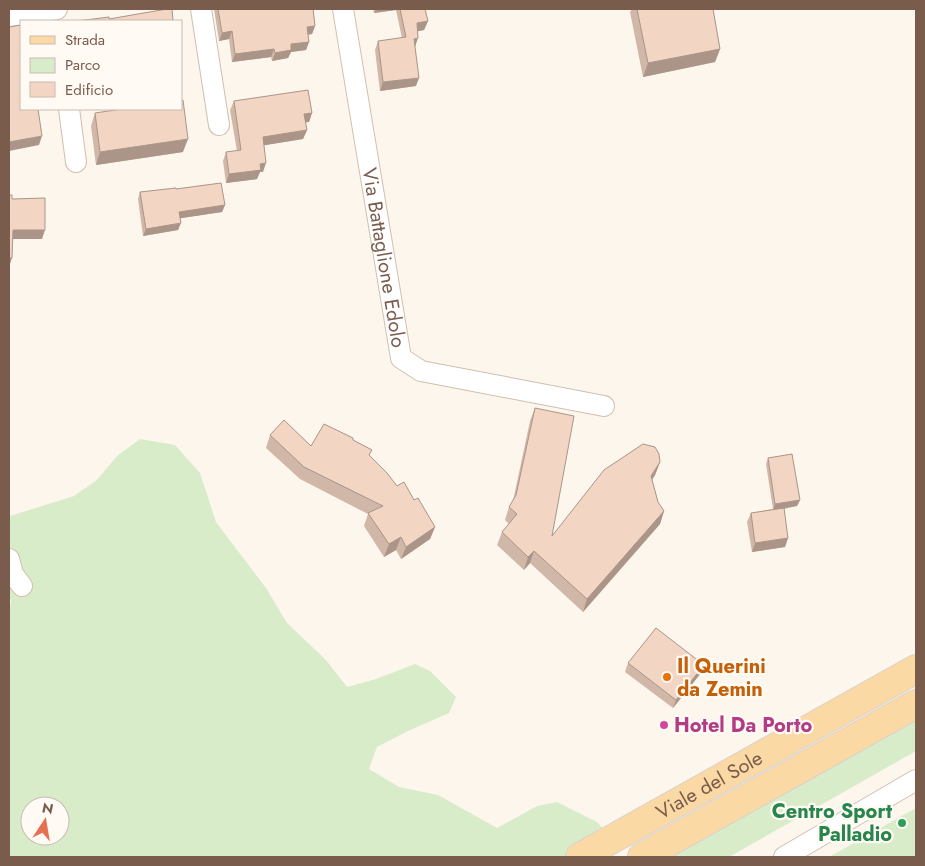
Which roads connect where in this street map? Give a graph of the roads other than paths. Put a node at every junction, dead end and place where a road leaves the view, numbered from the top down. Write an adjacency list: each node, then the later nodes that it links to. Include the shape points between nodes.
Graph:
1 (56, 9): 4 (street)
2 (202, 9): 6 (street)
3 (343, 9): 8 (street, Via Battaglione Edolo, via 401,358 421,371)
4 (9, 16)
5 (69, 110): 7 (street)
6 (220, 125)
7 (76, 162)
8 (604, 406)
9 (9, 559): 10 (street, via 13,574)
10 (22, 586)
11 (916, 669): 14 (main road, Viale del Sole)
12 (916, 704): 15 (main road, Viale del Sole)
13 (916, 780): 16 (street)
14 (580, 857)
15 (642, 857)
16 (784, 857)

